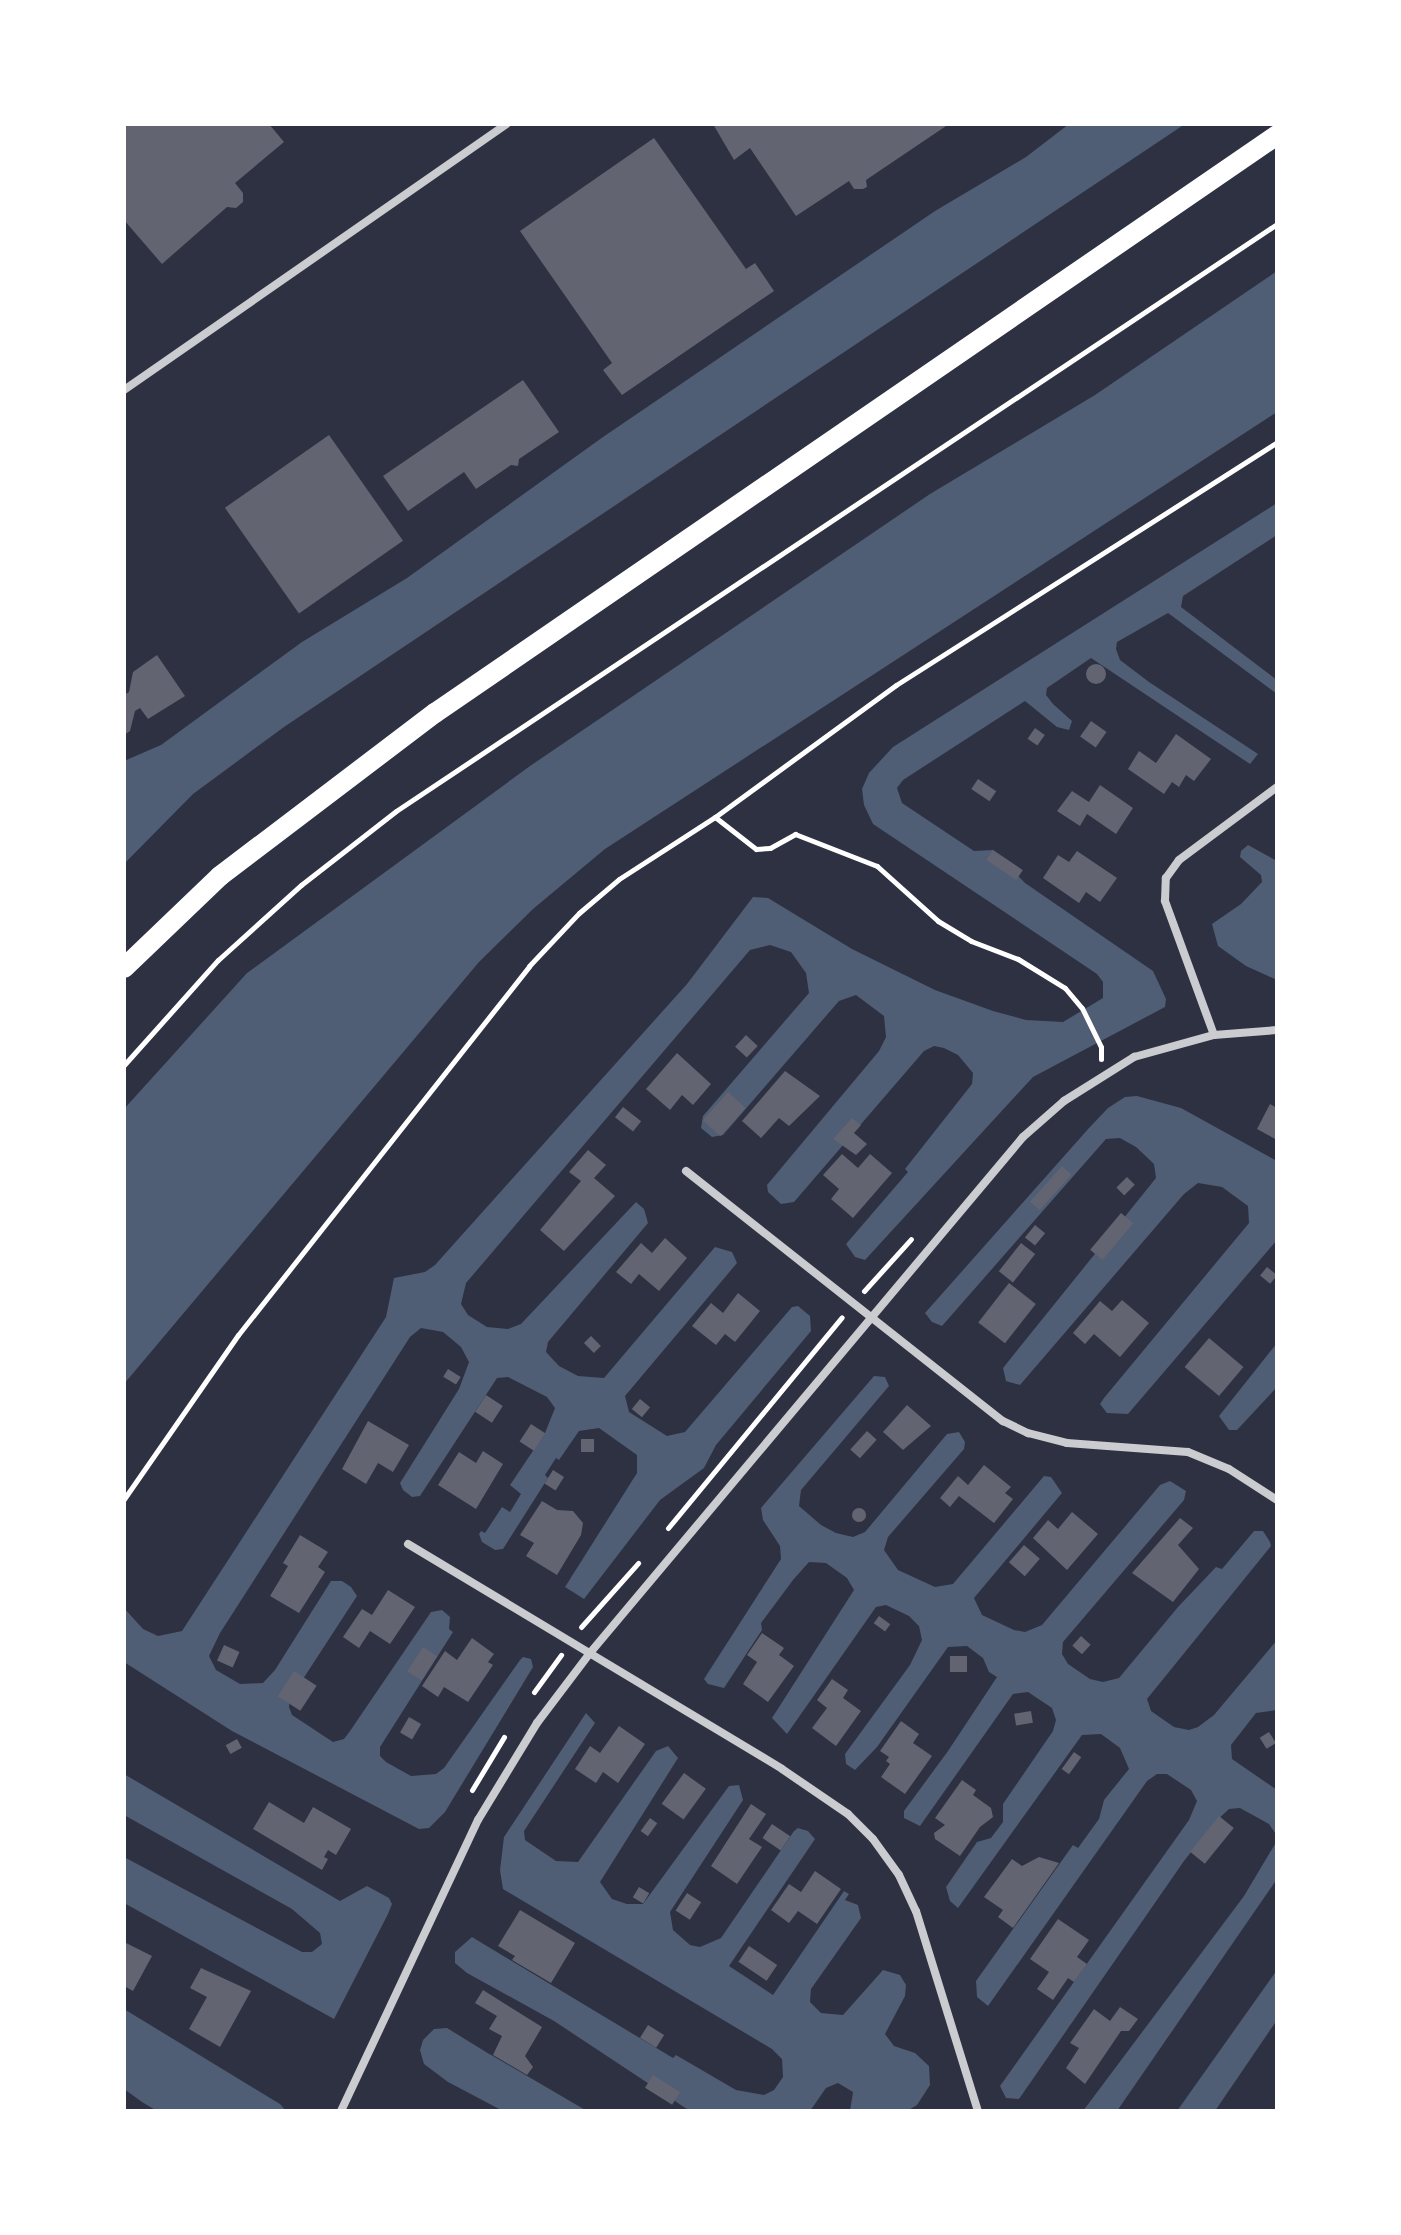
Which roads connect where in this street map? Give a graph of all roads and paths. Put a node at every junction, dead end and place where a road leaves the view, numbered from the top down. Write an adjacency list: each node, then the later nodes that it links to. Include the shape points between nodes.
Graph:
1 (507, 124): 4 (street)
2 (1277, 135): 8 (main road, via 435,713 220,876)
3 (1277, 224): 12 (path, via 396,811 301,885 218,960)
4 (124, 390)
5 (1277, 442): 7 (path, via 896,685)
6 (1277, 787): 10 (street, via 1179,860 1166,878 1165,901)
7 (715, 817): 11 (path, via 756,849 770,848 795,834 877,866 938,921 1065,988 1082,1008); 15 (path, via 619,879 529,966 238,1335)
8 (124, 968)
9 (1277, 1030): 10 (street)
10 (1214, 1035): 14 (street, via 1134,1057 1064,1101 1023,1137)
11 (1101, 1047)
12 (124, 1065)
13 (686, 1171): 14 (street)
14 (871, 1320): 16 (street, via 1003,1421 1028,1433 1091,1446 1188,1452 1229,1469); 18 (street)
15 (124, 1499)
16 (1277, 1500)
17 (408, 1544): 18 (street)
18 (590, 1653): 19 (street, via 537,1723 478,1820); 20 (street, via 782,1769 848,1814 873,1839 916,1911)
19 (341, 2111)
20 (978, 2111)

